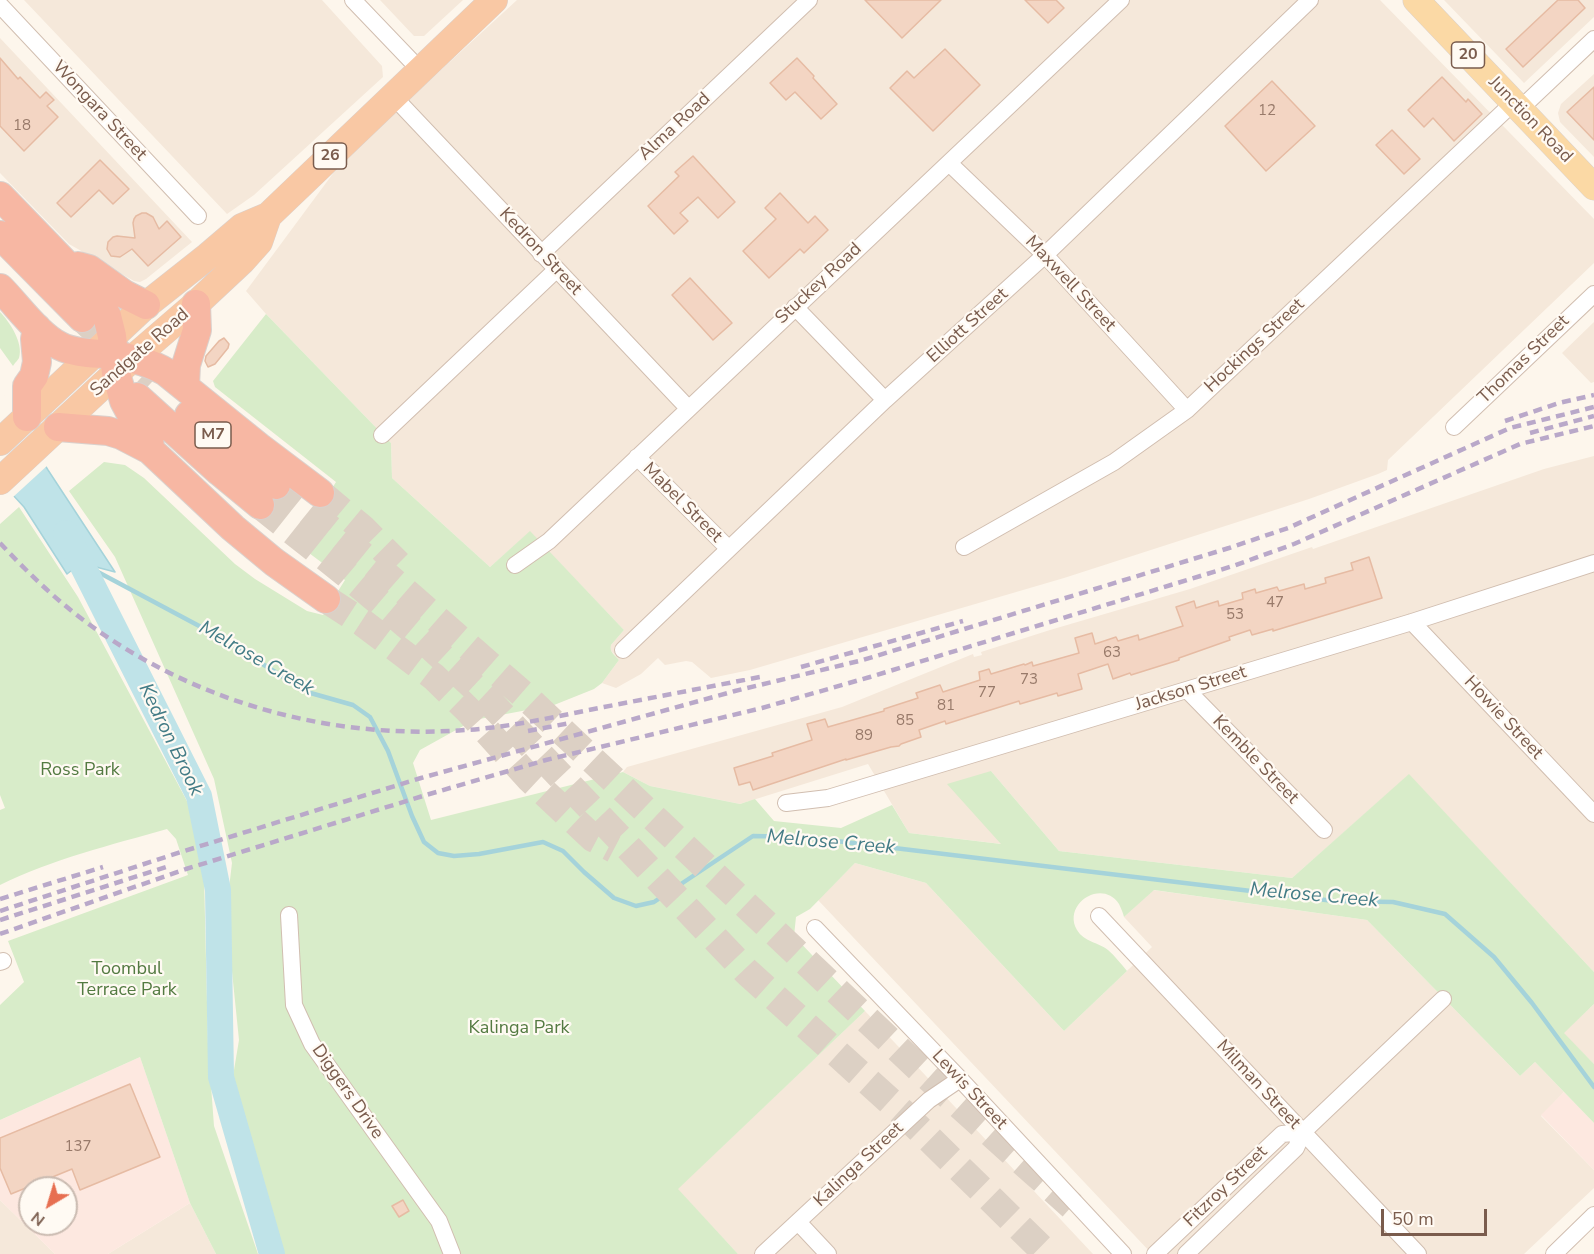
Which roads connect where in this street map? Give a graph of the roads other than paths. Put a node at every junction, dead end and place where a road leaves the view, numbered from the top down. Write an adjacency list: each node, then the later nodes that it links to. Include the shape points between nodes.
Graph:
1 (353, 0): 9 (street)
2 (494, 0): 9 (highway, Sandgate Road / 26)
3 (809, 0): 18 (street, Alma Road)
4 (1121, 0): 12 (street, Stuckey Road)
5 (1310, 0): 19 (street, Elliott Street)
6 (1416, 0): 11 (main road, Junction Road / 20)
7 (0, 5): 15 (street, Wongara Street)
8 (1594, 39): 11 (street, Hockings Street)
9 (420, 70): 10 (highway, Sandgate Road / 26)
10 (393, 96): 16 (highway, Sandgate Road / 26); 18 (street, Kedron Street)
11 (1516, 106): 13 (main road, Junction Road / 20); 34 (street, Hockings Street)
12 (948, 163): 19 (street, Maxwell Street); 27 (street, Stuckey Road)
13 (1594, 187)
14 (0, 196): 21 (highway)
15 (198, 216)
16 (268, 216): 25 (highway, Sandgate Road / 26, via 259,242); 26 (highway, Sandgate Road / 26, via 243,227)
17 (0, 235): 20 (highway, via 75,324)
18 (541, 254): 22 (street, Kedron Street)
19 (1045, 255): 32 (street, Elliott Street); 34 (street, Maxwell Street)
20 (0, 261)
21 (62, 261): 26 (highway, via 89,269); 29 (highway, via 100,303 107,316)
22 (556, 270): 33 (street, Kedron Street); 37 (street)
23 (0, 288): 28 (highway)
24 (1594, 294): 36 (street, Thomas Street)
25 (196, 304): 29 (highway, Sandgate Road / 26); 30 (highway, via 197,330 186,365)
26 (146, 305): 29 (highway, Sandgate Road / 26)
27 (795, 307): 32 (street); 33 (street, Stuckey Road)
28 (37, 328): 29 (highway, via 61,347); 35 (highway, via 37,362 27,386)
29 (114, 356): 30 (highway, via 158,368); 35 (highway, Sandgate Road / 26); 39 (highway, via 127,408 148,435)
30 (185, 386): 42 (highway)
31 (144, 390): 43 (highway, M7, via 237,455)
32 (885, 400): 45 (street, Elliott Street)
33 (688, 408): 40 (street, Stuckey Road)
34 (1187, 410): 44 (street, Hockings Street, via 1114,462)
35 (44, 427): 38 (highway, Sandgate Road / 26); 39 (highway, via 108,431); 41 (highway, Sandgate Road / 26)
36 (1454, 427)
37 (382, 435)
38 (0, 442)
39 (150, 450): 48 (highway, via 246,539)
40 (637, 457): 45 (street, Mabel Street); 47 (street, Stuckey Road, via 549,541)
41 (0, 481)
42 (320, 493)
43 (268, 495)
44 (964, 547)
45 (728, 549): 50 (street, Elliott Street)
46 (1594, 563): 49 (street, Jackson Street)
47 (515, 565)
48 (326, 599)
49 (1412, 622): 51 (street, Jackson Street); 53 (street, Howie Street)
50 (623, 650)
51 (1187, 690): 52 (street, Jackson Street, via 828,798); 54 (street, Kemble Street)
52 (786, 803)
53 (1594, 814)
54 (1324, 830)
55 (289, 915): 63 (street, Diggers Drive, via 294,1005 312,1044 439,1221)
56 (1099, 916): 60 (street, Milman Street)
57 (815, 928): 59 (street, Lewis Street)
58 (1443, 999): 60 (street, Fitzroy Street)
59 (960, 1079): 62 (street, Kalinga Street, via 929,1100); 66 (street, Lewis Street)
60 (1303, 1132): 67 (street, Fitzroy Street, via 1282,1134); 68 (street, Fitzroy Street, via 1296,1148); 69 (street, Milman Street)
61 (1594, 1215): 70 (street)
62 (798, 1222): 64 (street, Kalinga Street); 65 (street)
63 (452, 1254)
64 (762, 1254)
65 (828, 1254)
66 (1123, 1254)
67 (1155, 1254)
68 (1186, 1254)
69 (1418, 1254)
70 (1554, 1254)

